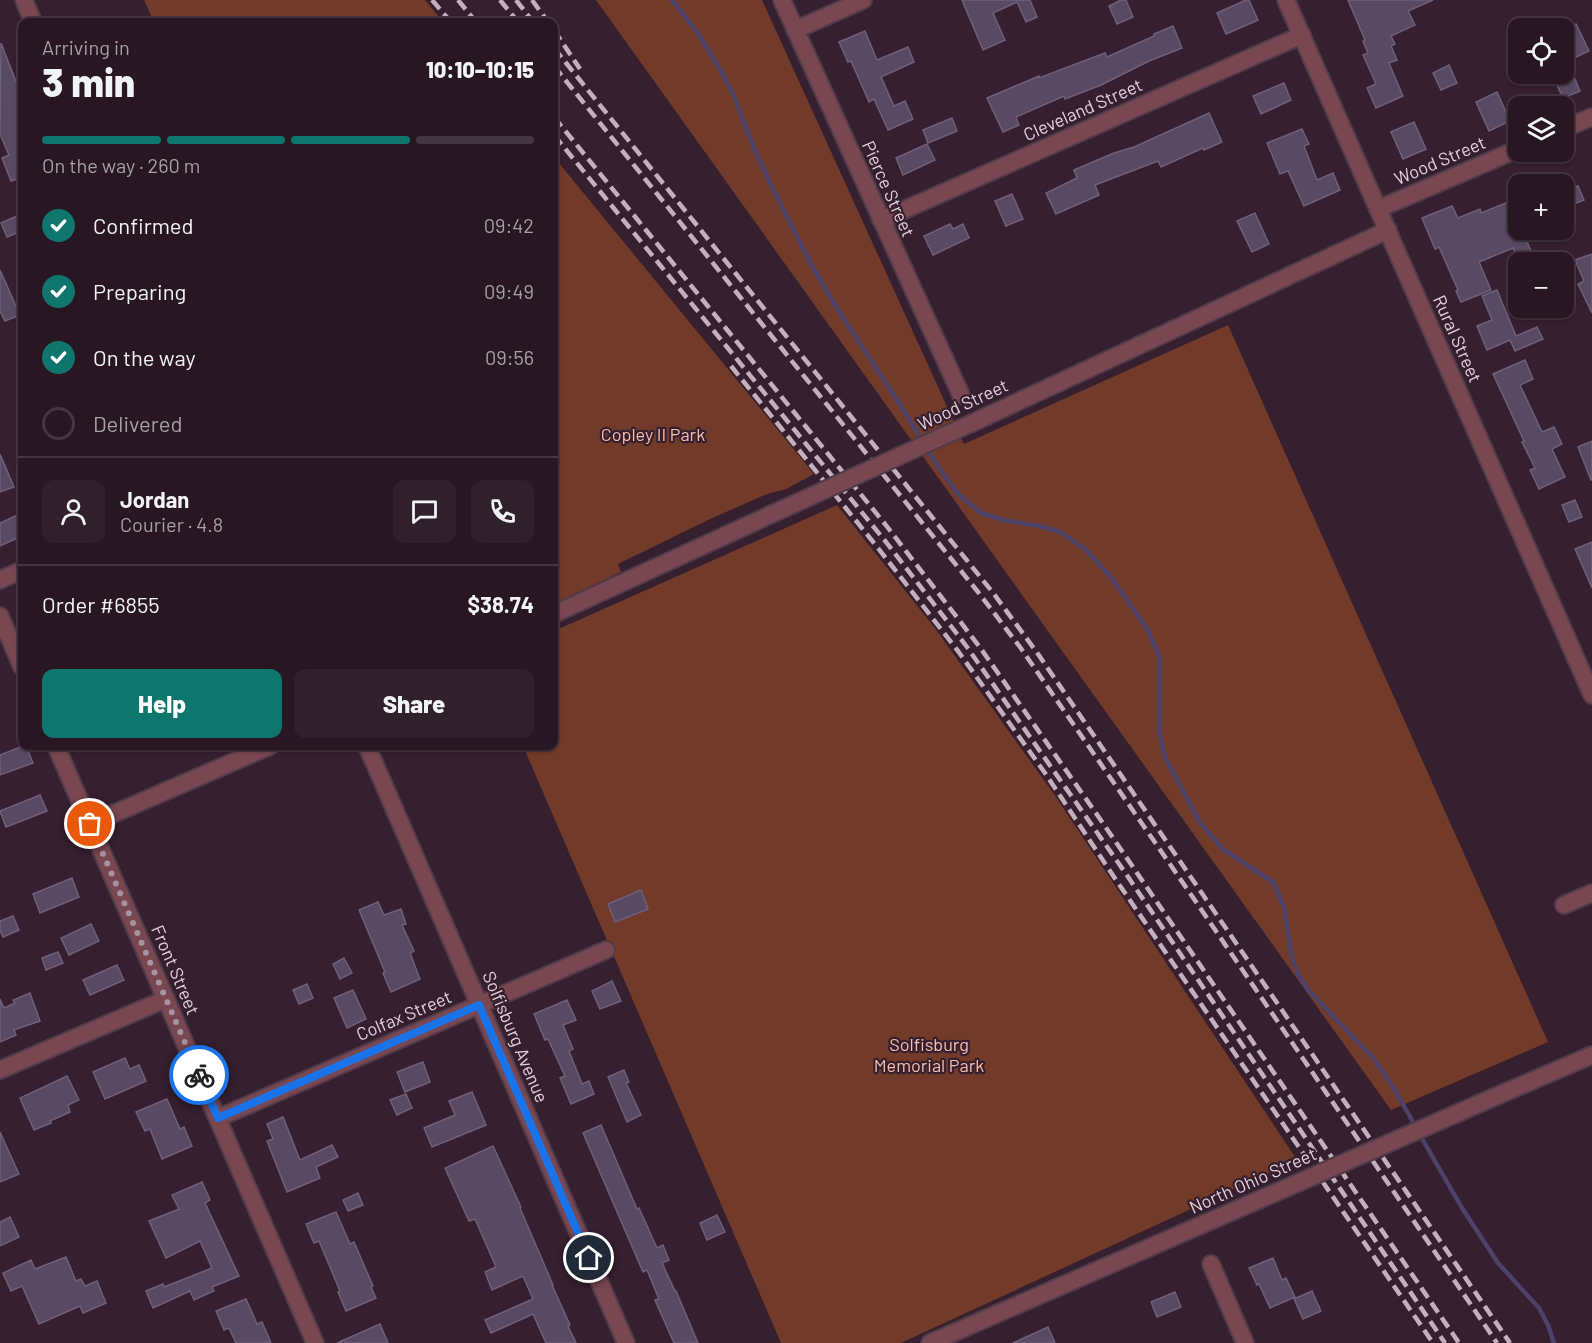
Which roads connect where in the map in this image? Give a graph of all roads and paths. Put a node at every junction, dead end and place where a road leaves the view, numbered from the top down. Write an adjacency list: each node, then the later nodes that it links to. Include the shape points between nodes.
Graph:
1 (24, 0): 5 (street)
2 (782, 0): 6 (street, Pierce Street)
3 (863, 0): 6 (street)
4 (1286, 0): 7 (street, Rural Street)
5 (31, 18)
6 (795, 30): 12 (street, Pierce Street)
7 (1302, 35): 11 (street, Rural Street); 12 (street, Cleveland Street)
8 (1592, 117): 9 (street)
9 (1574, 124)
10 (1508, 153): 11 (street, Wood Street)
11 (1378, 209): 13 (street, Rural Street)
12 (881, 220): 14 (street, Pierce Street)
13 (1388, 230): 17 (street, Wood Street, bridge); 20 (street, Rural Street)
14 (961, 394)
15 (18, 572): 16 (street)
16 (0, 580)
17 (558, 612)
18 (0, 616): 19 (street)
19 (18, 659)
20 (1592, 694)
21 (58, 750): 24 (street, Front Street)
22 (261, 750): 24 (street)
23 (369, 750): 29 (street, Solfisburg Avenue)
24 (90, 824): 28 (street, Front Street)
25 (1592, 893): 26 (street)
26 (1563, 905)
27 (606, 950): 29 (street, Colfax Street)
28 (166, 999): 31 (street); 32 (street, Front Street)
29 (479, 1005): 32 (street, Colfax Street); 36 (street, Solfisburg Avenue)
30 (1592, 1054): 34 (street, North Ohio Street, bridge)
31 (0, 1070)
32 (218, 1118): 35 (street, Front Street)
33 (1210, 1264): 37 (street)
34 (935, 1342)
35 (315, 1343)
36 (626, 1343)
37 (1245, 1343)

